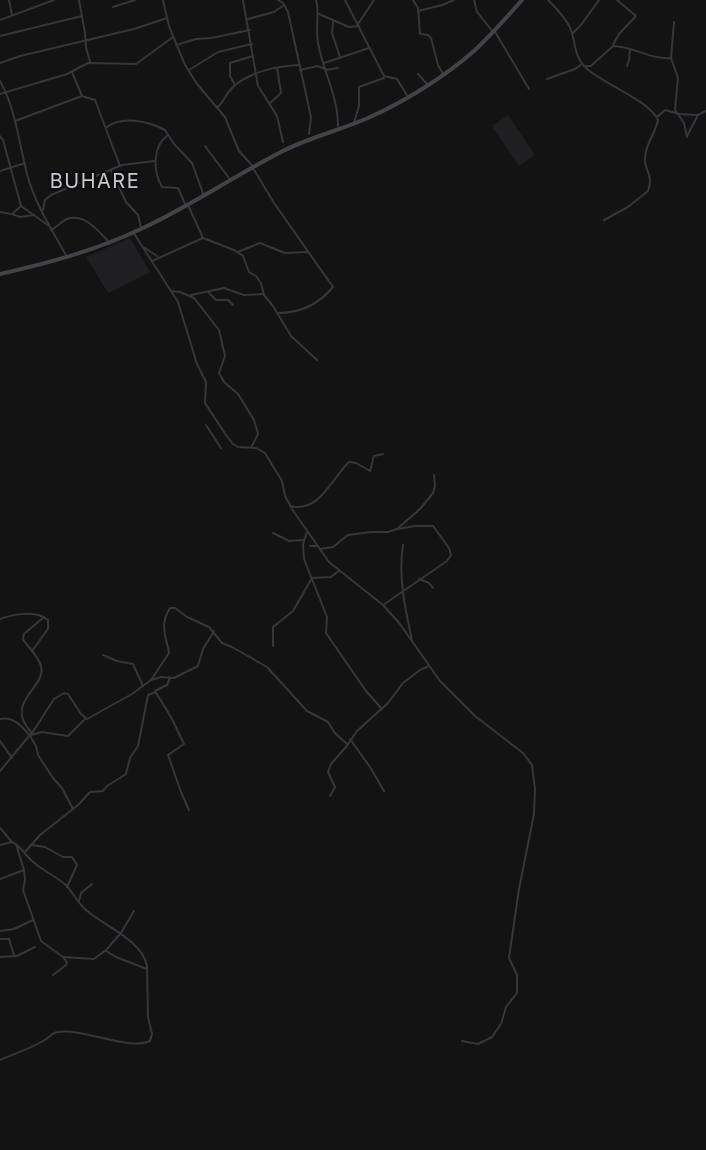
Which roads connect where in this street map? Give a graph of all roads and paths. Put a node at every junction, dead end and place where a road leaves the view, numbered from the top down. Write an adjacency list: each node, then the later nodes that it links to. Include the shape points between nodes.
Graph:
1 (9, 0): 22 (street)
2 (54, 0): 22 (street)
3 (79, 0): 23 (street)
4 (135, 0): 19 (street)
5 (163, 0): 24 (street)
6 (243, 0): 25 (street)
7 (278, 0): 18 (street)
8 (316, 0): 21 (street)
9 (345, 0): 29 (street)
10 (374, 0): 29 (street)
11 (412, 0): 20 (street)
12 (454, 0): 20 (street)
13 (474, 0): 32 (street, via 477,12)
14 (522, 0): 32 (main road)
15 (548, 0): 33 (street)
16 (599, 0): 33 (street)
17 (617, 0): 39 (street, via 636,16)
18 (284, 5): 25 (street); 48 (street)
19 (113, 7)
20 (418, 10): 60 (street, via 420,34 431,38)
21 (318, 14): 27 (street); 47 (street, via 317,39)
22 (13, 16): 26 (street)
23 (82, 16): 34 (street); 36 (street)
24 (167, 18): 35 (street); 36 (street)
25 (248, 19): 31 (street)
26 (0, 20)
27 (333, 21): 29 (street, via 349,27); 43 (street, via 332,33)
28 (674, 22): 44 (street)
29 (358, 25): 40 (street)
30 (0, 29): 34 (street)
31 (250, 30): 37 (street); 38 (street)
32 (493, 31): 60 (main road); 66 (street)
33 (572, 34): 49 (street)
34 (1, 35)
35 (173, 37): 38 (street); 46 (street, via 136,64)
36 (86, 39): 45 (street); 46 (street)
37 (252, 44): 42 (street); 54 (street, via 218,52)
38 (176, 45): 54 (street)
39 (612, 46): 41 (street); 49 (street, via 593,65)
40 (369, 48): 43 (street); 61 (street)
41 (630, 49): 44 (street); 51 (street)
42 (253, 56): 58 (street); 65 (street, via 230,63)
43 (340, 57): 47 (street)
44 (671, 58): 74 (street, via 678,78)
45 (0, 63)
46 (90, 63): 57 (street)
47 (323, 63): 50 (street); 56 (street)
48 (299, 65): 52 (street); 55 (street)
49 (583, 65): 62 (street); 76 (street)
50 (316, 66): 55 (street); 56 (street)
51 (627, 66)
52 (277, 68): 58 (street); 71 (street, via 281,93)
53 (338, 68): 56 (street)
54 (188, 70): 72 (street)
55 (300, 70): 81 (street, via 311,117)
56 (326, 70): 79 (street, via 336,102)
57 (72, 71): 67 (street); 69 (street)
58 (256, 74): 65 (street); 71 (street, via 258,86)
59 (418, 74): 64 (street)
60 (442, 74): 64 (main road)
61 (385, 77): 70 (street, via 397,79); 78 (street, via 359,87)
62 (548, 79)
63 (0, 81): 67 (street)
64 (427, 84): 70 (main road)
65 (235, 85): 72 (street)
66 (529, 89)
67 (5, 92): 68 (street); 77 (street)
68 (0, 94)
69 (82, 96): 77 (street); 80 (street, via 95,100)
70 (408, 97): 78 (main road)
71 (270, 103): 84 (street)
72 (218, 107): 89 (street, via 236,145)
73 (706, 111): 75 (street)
74 (677, 113): 75 (street); 75 (street, via 687,136); 76 (street, via 665,110)
75 (698, 115)
76 (657, 117): 101 (street, via 646,149 645,163 651,177 648,190)
77 (15, 121): 87 (street)
78 (354, 123): 89 (main road, via 311,138)
79 (338, 126)
80 (106, 128): 82 (street, via 125,120 160,128); 88 (street)
81 (309, 134)
82 (168, 135): 86 (street, via 161,142); 94 (street, via 192,163)
83 (0, 136): 90 (street)
84 (283, 142)
85 (205, 146): 93 (street)
86 (156, 161): 88 (street); 96 (street, via 160,185 178,188)
87 (26, 163): 90 (street); 98 (street)
88 (120, 166): 91 (street)
89 (252, 167): 94 (main road); 110 (street)
90 (11, 168): 92 (street); 95 (street)
91 (111, 170): 98 (street, via 49,196); 103 (street)
92 (0, 171)
93 (228, 177)
94 (204, 196): 96 (main road)
95 (21, 206): 99 (street); 100 (street)
96 (187, 206): 103 (main road); 106 (street)
97 (0, 212): 99 (street)
98 (42, 213): 102 (street)
99 (12, 214): 100 (street)
100 (34, 215): 102 (street)
101 (604, 220)
102 (49, 226): 104 (street)
103 (142, 229): 105 (main road)
104 (51, 230): 107 (street, via 68,219 81,219); 112 (street)
105 (134, 232): 107 (main road); 108 (street)
106 (203, 238): 109 (street); 113 (street)
107 (109, 242): 112 (main road)
108 (142, 247): 111 (street); 113 (street)
109 (238, 252): 110 (street, via 260,243 285,253); 117 (street, via 249,272 261,283)
110 (308, 252): 120 (street, via 332,289 311,306)
111 (158, 256)
112 (67, 257): 114 (main road)
113 (152, 261): 115 (street)
114 (0, 274)
115 (171, 291): 118 (street); 124 (street, via 206,382 207,407 233,444)
116 (206, 291): 117 (street, via 224,288 244,295); 118 (street); 119 (street, via 216,300)
117 (264, 294): 120 (street)
118 (190, 296): 123 (street, via 219,330 225,356 219,376 236,390 248,408)
119 (233, 304)
120 (278, 313): 121 (street, via 295,342)
121 (317, 360)
122 (206, 425): 125 (street)
123 (256, 439): 124 (street); 126 (street)
124 (252, 447): 126 (street)
125 (220, 448)
126 (259, 449): 129 (street, via 276,470)
127 (383, 454): 129 (street, via 374,456 370,471 347,463 315,501 302,508)
128 (434, 475): 130 (street, via 433,493)
129 (290, 506): 131 (street)
130 (397, 530): 136 (street, via 348,535 333,547); 139 (street, via 433,526 451,552 449,560)
131 (307, 531): 133 (street); 136 (street)
132 (273, 533): 133 (street, via 289,540)
133 (303, 540): 138 (street, via 304,560)
134 (403, 545): 141 (street)
135 (310, 546): 136 (street)
136 (319, 548): 137 (street)
137 (339, 570): 138 (street, via 327,579); 142 (street)
138 (312, 578): 147 (street, via 292,612 273,627); 155 (street, via 327,617 327,637)
139 (419, 579): 140 (street); 141 (street)
140 (433, 588)
141 (402, 592): 142 (street); 146 (street)
142 (383, 604): 146 (street)
143 (44, 617): 144 (street, via 35,614); 148 (street, via 48,629); 148 (street, via 23,636)
144 (0, 619)
145 (214, 631): 151 (street, via 198,666); 152 (street, via 171,608 164,633 169,653); 161 (street, via 222,644 272,671 307,711 327,722)
146 (412, 642): 150 (street)
147 (273, 646)
148 (32, 651): 158 (street, via 42,670 24,699 23,720)
149 (103, 655): 153 (street, via 133,664)
150 (430, 666): 155 (street, via 404,683); 191 (street, via 470,711 523,753 534,780 534,814 509,958 517,975 517,993 492,1037 478,1044)
151 (170, 678): 152 (street); 154 (street)
152 (151, 680): 153 (street)
153 (143, 686): 157 (street)
154 (156, 692): 166 (street, via 148,695 138,747 126,774 103,791 90,792); 167 (street, via 184,745 168,755)
155 (382, 708): 159 (street)
156 (0, 719): 158 (street, via 14,720)
157 (86, 719): 158 (street, via 68,736 42,732); 158 (street, via 64,693 54,699)
158 (31, 735): 162 (street); 166 (street, via 38,754)
159 (350, 739): 161 (street); 164 (street)
160 (0, 741): 162 (street)
161 (347, 744): 165 (street, via 328,769 335,787)
162 (12, 759): 163 (street)
163 (0, 771)
164 (384, 791)
165 (330, 796)
166 (73, 809): 172 (street)
167 (189, 810)
168 (0, 828): 169 (street)
169 (12, 842): 170 (street); 171 (street)
170 (16, 843): 173 (street); 174 (street)
171 (0, 845)
172 (32, 845): 173 (street); 177 (street, via 76,861)
173 (25, 852): 177 (street)
174 (24, 870): 175 (street); 180 (street, via 23,890)
175 (0, 879)
176 (92, 884): 178 (street, via 81,893)
177 (67, 886): 178 (street)
178 (79, 901): 182 (street, via 97,919)
179 (134, 912): 182 (street)
180 (33, 920): 181 (street); 188 (street, via 42,942)
181 (0, 931)
182 (121, 933): 185 (street); 189 (street, via 142,955)
183 (0, 939): 187 (street, via 9,939)
184 (35, 947): 187 (street)
185 (106, 950): 188 (street, via 92,960); 189 (street)
186 (0, 957): 187 (street)
187 (14, 957)
188 (63, 957): 190 (street, via 67,964)
189 (147, 969): 192 (street, via 152,1038 147,1042 58,1032)
190 (52, 975)
191 (462, 1041)
192 (0, 1060)

